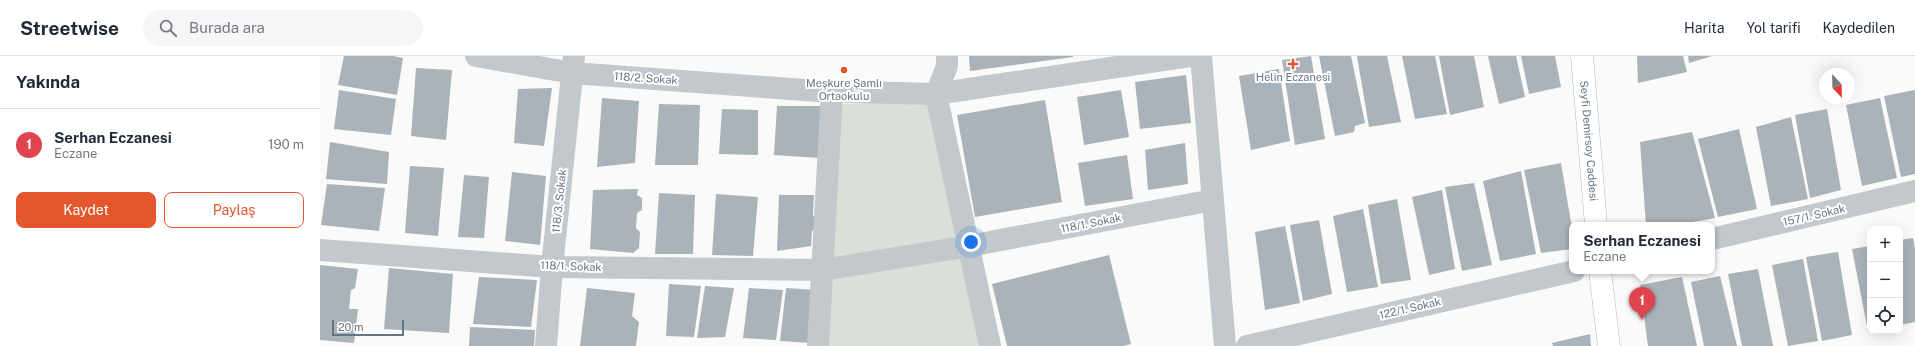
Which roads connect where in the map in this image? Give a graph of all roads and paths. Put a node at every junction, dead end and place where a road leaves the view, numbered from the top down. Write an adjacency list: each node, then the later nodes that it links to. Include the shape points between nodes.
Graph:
1 (476, 56): 6 (street, 118/2. Sokak)
2 (947, 56): 8 (street, via 947,66)
3 (1190, 56): 8 (street, 118/2. Sokak)
4 (1201, 56): 10 (street)
5 (1582, 56): 11 (main road, Seyfi Demirsoy Caddesi)
6 (573, 64): 7 (street, 118/2. Sokak); 15 (street, 118/3. Sokak)
7 (825, 91): 8 (street, 118/2. Sokak); 16 (street)
8 (936, 94): 13 (street)
9 (1915, 191): 12 (street, 157/1. Sokak)
10 (1213, 200): 13 (street, 118/1. Sokak); 22 (street)
11 (1596, 222)
12 (1715, 238)
13 (969, 246): 16 (street, 118/1. Sokak); 21 (street)
14 (320, 250): 15 (street, 118/1. Sokak)
15 (552, 267): 16 (street, 118/1. Sokak); 19 (street, 118/3. Sokak)
16 (823, 270): 20 (street)
17 (1569, 272): 23 (street, 122/1. Sokak)
18 (1600, 274): 24 (main road)
19 (546, 346)
20 (818, 346)
21 (990, 346)
22 (1225, 346)
23 (1247, 346)
24 (1610, 346)

